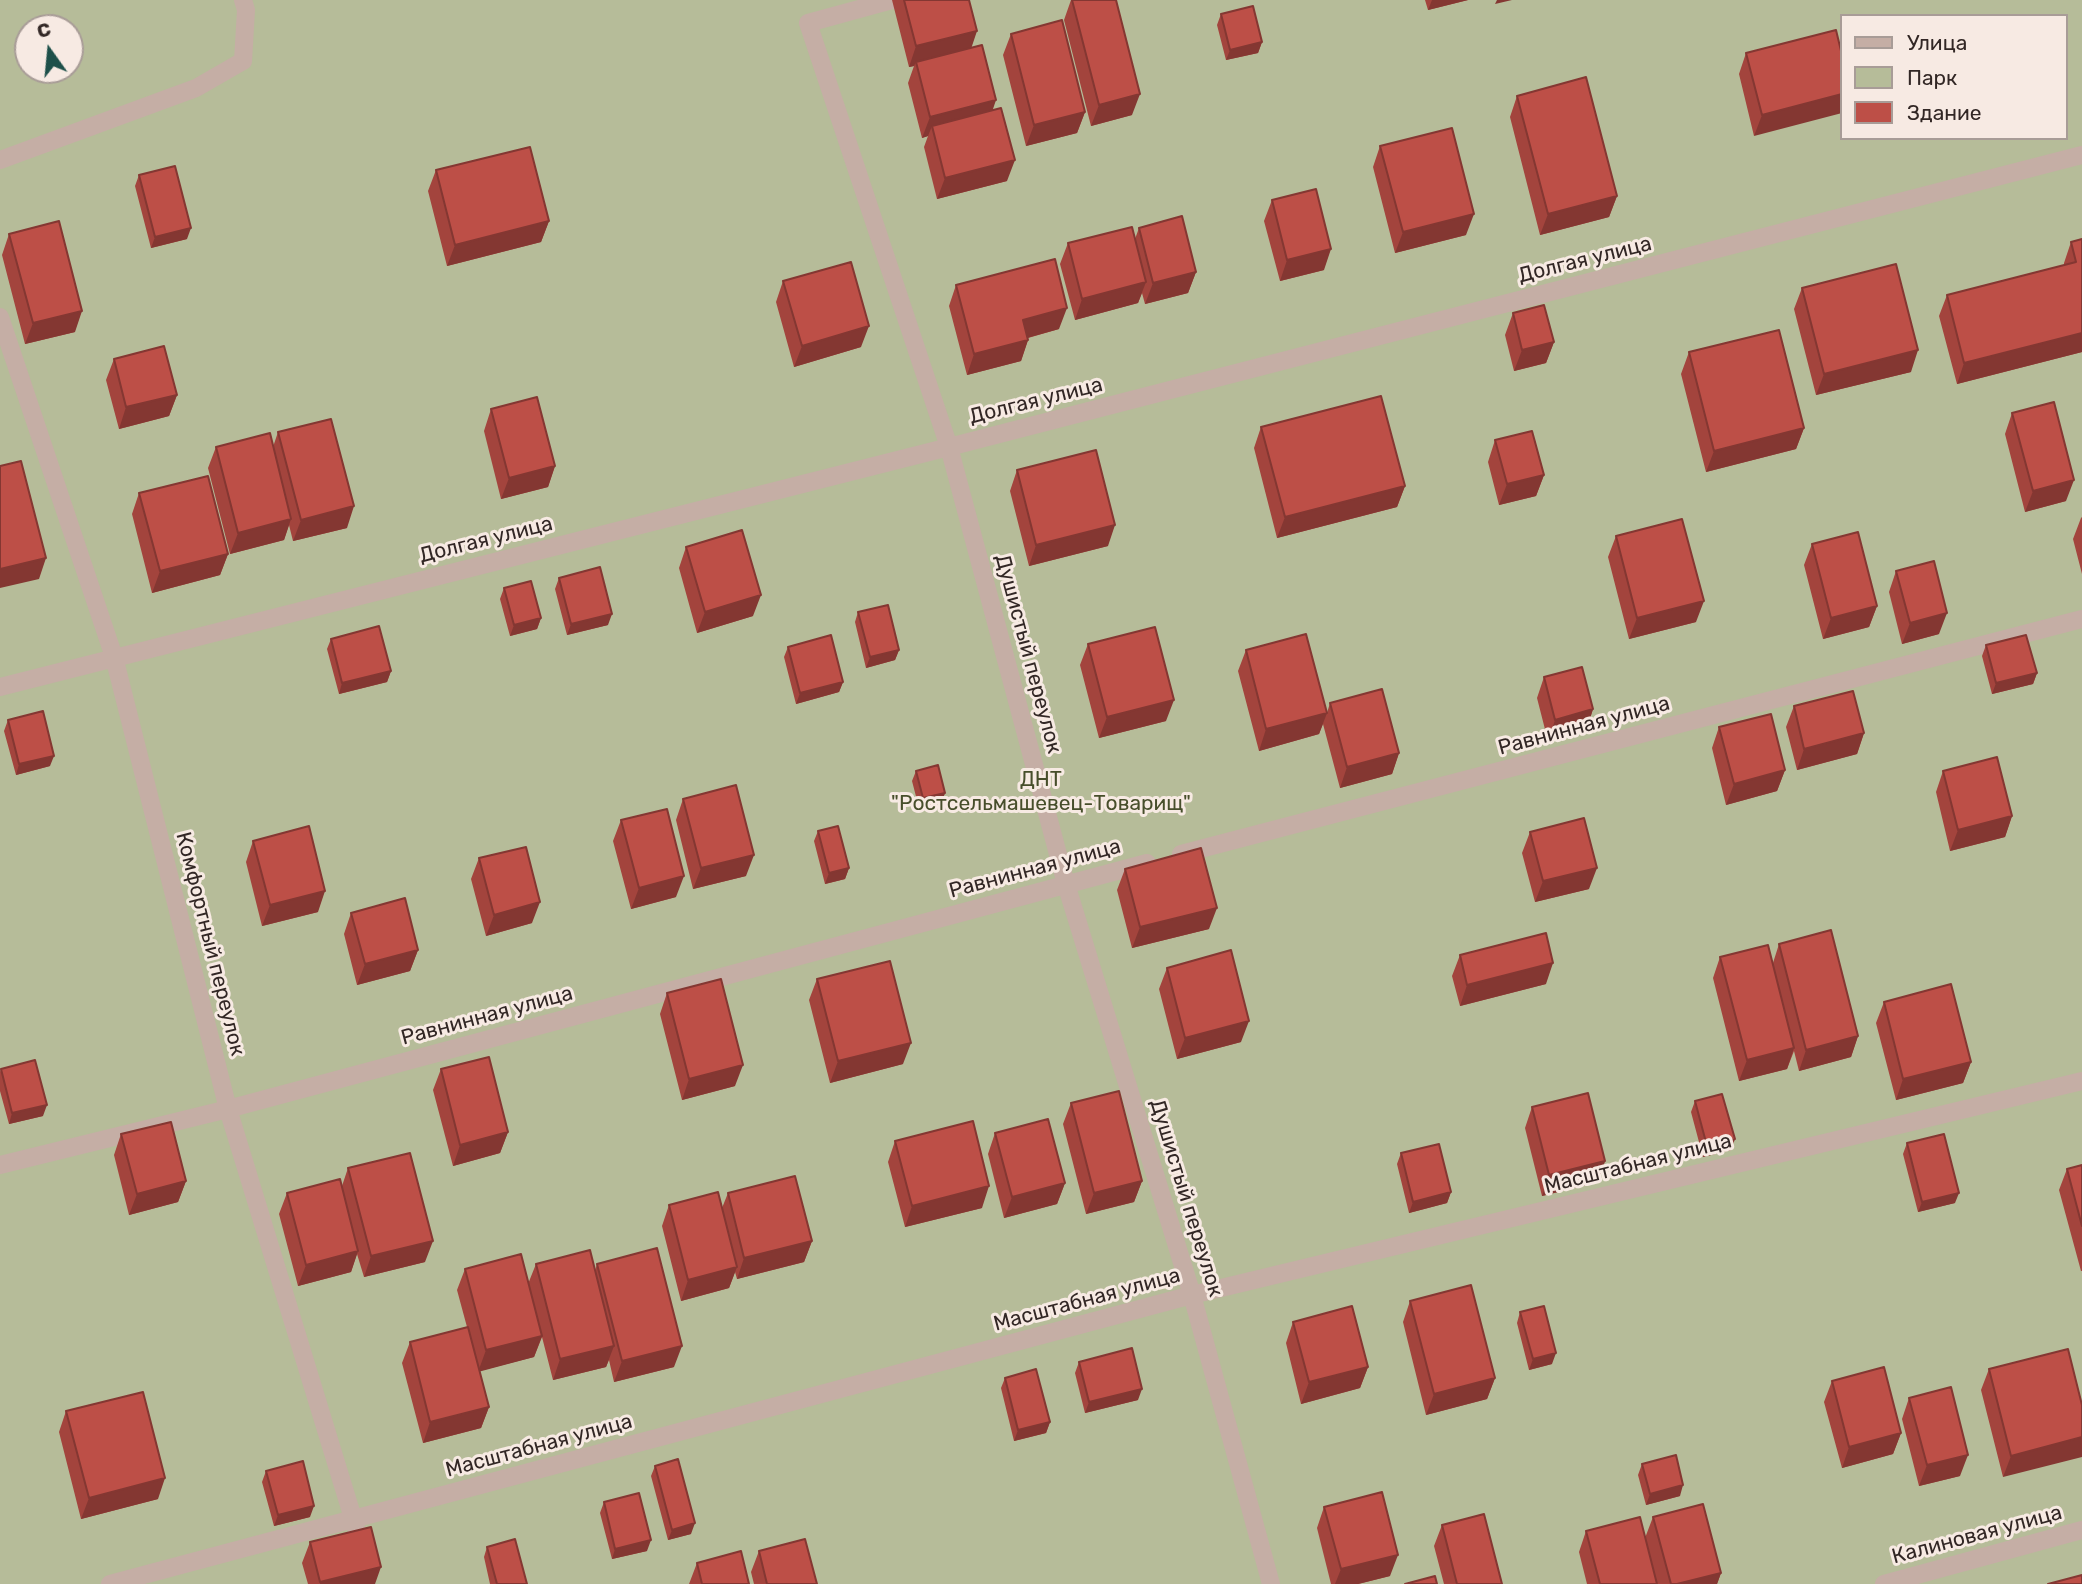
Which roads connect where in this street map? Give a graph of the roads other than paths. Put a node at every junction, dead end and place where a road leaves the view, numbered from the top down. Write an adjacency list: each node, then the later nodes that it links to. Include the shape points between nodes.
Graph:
1 (243, 0): 4 (lane, via 243,61 196,88)
2 (892, 0): 6 (lane, Душистый переулок, via 808,23)
3 (2082, 155): 6 (lane, Долгая улица)
4 (0, 160)
5 (0, 317): 8 (lane, Комфортный переулок)
6 (949, 447): 8 (lane, Долгая улица); 10 (lane, Душистый переулок)
7 (2082, 619): 10 (lane, Равнинная улица)
8 (114, 657): 9 (lane, Долгая улица); 12 (lane, Комфортный переулок)
9 (0, 687)
10 (1066, 884): 12 (lane, Равнинная улица); 14 (lane, Душистый переулок)
11 (2082, 1081): 14 (lane, Масштабная улица)
12 (228, 1109): 13 (lane, Равнинная улица); 15 (lane, Комфортный переулок)
13 (0, 1165)
14 (1192, 1295): 15 (lane, Масштабная улица); 19 (lane, Душистый переулок)
15 (354, 1519): 17 (lane, Комфортный переулок); 18 (lane, Масштабная улица)
16 (2082, 1531): 20 (lane, Калиновая улица)
17 (361, 1545)
18 (110, 1584)
19 (1271, 1584)
20 (1884, 1584)

